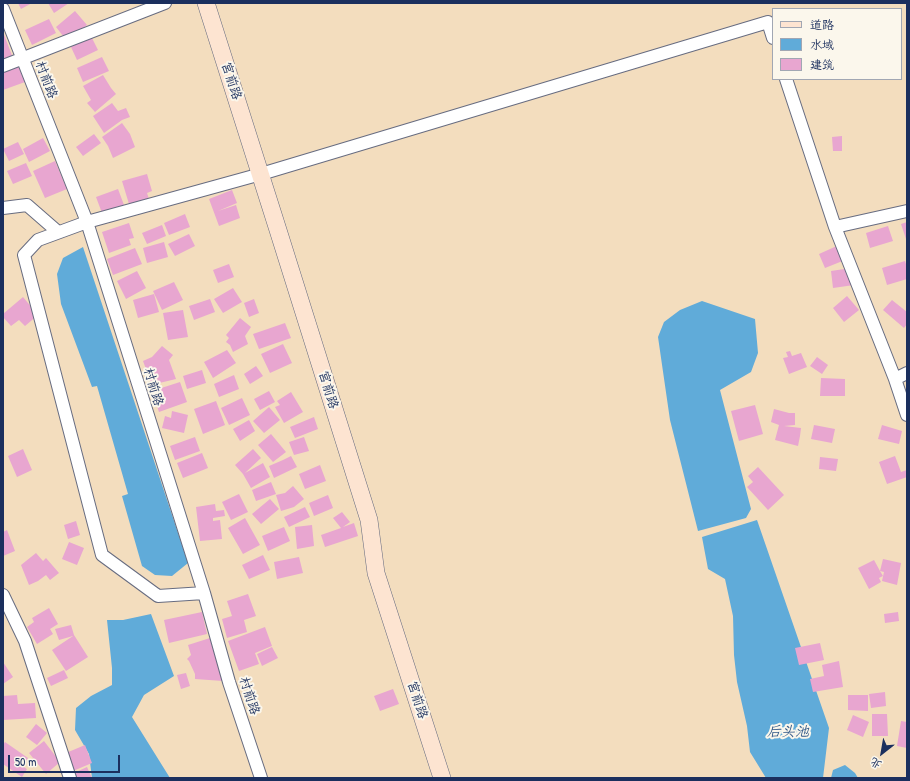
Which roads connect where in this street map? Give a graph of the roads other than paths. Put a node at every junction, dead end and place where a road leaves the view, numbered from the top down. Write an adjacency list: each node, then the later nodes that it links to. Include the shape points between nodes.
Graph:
1 (165, 3): 5 (street)
2 (206, 3): 8 (street, 宫前路)
3 (3, 9): 5 (street, 村前路)
4 (772, 35): 8 (street, via 768,22)
5 (22, 58): 6 (street); 11 (street, 村前路)
6 (3, 66)
7 (786, 80): 12 (street)
8 (261, 174): 11 (street); 21 (street, 宫前路, via 369,520 376,573)
9 (3, 208): 13 (street, via 27,205)
10 (907, 211): 12 (street)
11 (87, 222): 13 (street); 17 (street, 村前路)
12 (835, 227): 15 (street)
13 (58, 232): 17 (street, via 38,240 24,255 102,555 158,596)
14 (907, 373): 15 (street)
15 (895, 378): 16 (street)
16 (907, 415)
17 (204, 593): 20 (street, 村前路, via 229,682)
18 (3, 595): 19 (street, via 25,640)
19 (70, 778)
20 (261, 778)
21 (442, 778)

